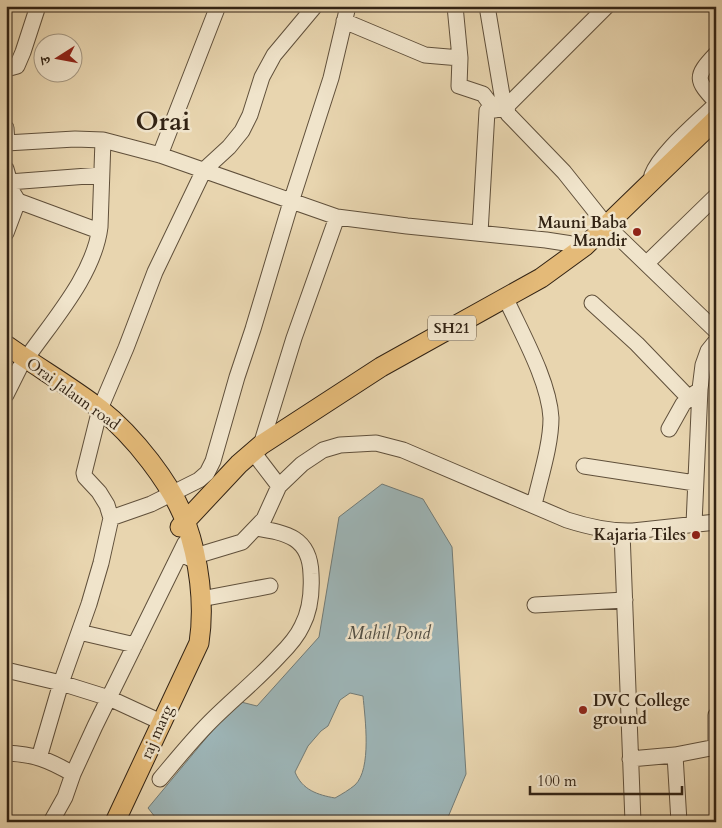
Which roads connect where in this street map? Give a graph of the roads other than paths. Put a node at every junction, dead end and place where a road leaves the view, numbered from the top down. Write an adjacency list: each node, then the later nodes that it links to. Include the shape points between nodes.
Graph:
1 (38, 6): 11 (street, via 17,66)
2 (218, 6): 18 (street)
3 (315, 6): 19 (street, via 274,55 262,77 242,131)
4 (348, 6): 8 (street)
5 (455, 6): 10 (street)
6 (487, 6): 13 (street)
7 (607, 6): 13 (street)
8 (344, 21): 10 (street, via 424,55); 25 (street, via 331,78)
9 (716, 54): 12 (street, via 705,65 700,81)
10 (460, 58): 13 (street, via 459,86 483,94)
11 (6, 69)
12 (716, 103): 22 (street, via 655,166)
13 (504, 107): 27 (street, via 564,172); 30 (street, via 487,111)
14 (716, 119): 22 (main road, SH21)
15 (716, 130): 22 (street, via 666,176)
16 (7, 138): 17 (street)
17 (103, 140): 18 (street); 20 (street)
18 (160, 155): 19 (street)
19 (204, 170): 25 (street); 41 (street, via 155,272)
20 (101, 175): 21 (street); 28 (street)
21 (7, 176): 24 (street)
22 (652, 181): 27 (main road, SH21)
23 (716, 196): 32 (street)
24 (18, 201): 28 (street); 29 (street)
25 (291, 202): 26 (street); 47 (street, via 213,461 199,480)
26 (337, 217): 30 (street); 43 (street)
27 (606, 226): 31 (main road, SH21); 32 (street)
28 (99, 231): 38 (street, via 92,260 69,298)
29 (6, 233)
30 (480, 233): 31 (street)
31 (585, 246): 33 (main road, SH21)
32 (647, 263): 35 (street)
33 (506, 299): 43 (main road, SH21, via 381,367); 48 (street, via 544,384 550,406 549,437)
34 (592, 303): 39 (street)
35 (716, 330)
36 (716, 341): 39 (street, via 708,351)
37 (6, 345): 38 (main road, Orai Jalaun road)
38 (18, 361): 40 (street); 41 (main road, Orai Jalaun road)
39 (694, 394): 42 (street); 45 (street)
40 (6, 395)
41 (98, 413): 47 (main road, Orai Jalaun road); 49 (street, via 84,478 107,504)
42 (669, 430)
43 (257, 448): 46 (street); 54 (main road, SH21, via 239,464)
44 (584, 466): 45 (street)
45 (695, 483): 51 (street)
46 (279, 486): 48 (street, via 323,450 340,445 376,443 404,450); 52 (street)
47 (169, 495): 49 (street); 54 (main road, Orai Jalaun road)
48 (534, 505): 53 (street, via 590,528)
49 (110, 518): 59 (street, via 101,563)
50 (716, 523): 51 (street)
51 (694, 524): 53 (street)
52 (257, 528): 54 (street, via 242,542); 73 (street, via 285,533 297,540 304,550 311,567 312,588 303,625 259,678 209,723)
53 (622, 532): 57 (street)
54 (187, 541): 56 (main road); 60 (main road); 61 (street)
55 (270, 586): 56 (street)
56 (200, 599): 60 (main road)
57 (624, 600): 58 (street); 71 (street)
58 (535, 605)
59 (79, 632): 61 (street); 63 (street)
60 (198, 642): 66 (main road, raj marg)
61 (135, 645): 64 (street)
62 (6, 670): 63 (street)
63 (61, 684): 64 (street); 70 (street)
64 (109, 698): 66 (street); 72 (street)
65 (716, 719): 67 (street)
66 (161, 722): 75 (main road, raj marg)
67 (716, 747): 69 (street)
68 (6, 753): 70 (street)
69 (675, 755): 71 (street); 77 (street)
70 (39, 758): 72 (street)
71 (630, 760): 76 (street)
72 (73, 774): 74 (street)
73 (160, 779)
74 (51, 822)
75 (115, 822)
76 (633, 822)
77 (679, 822)

